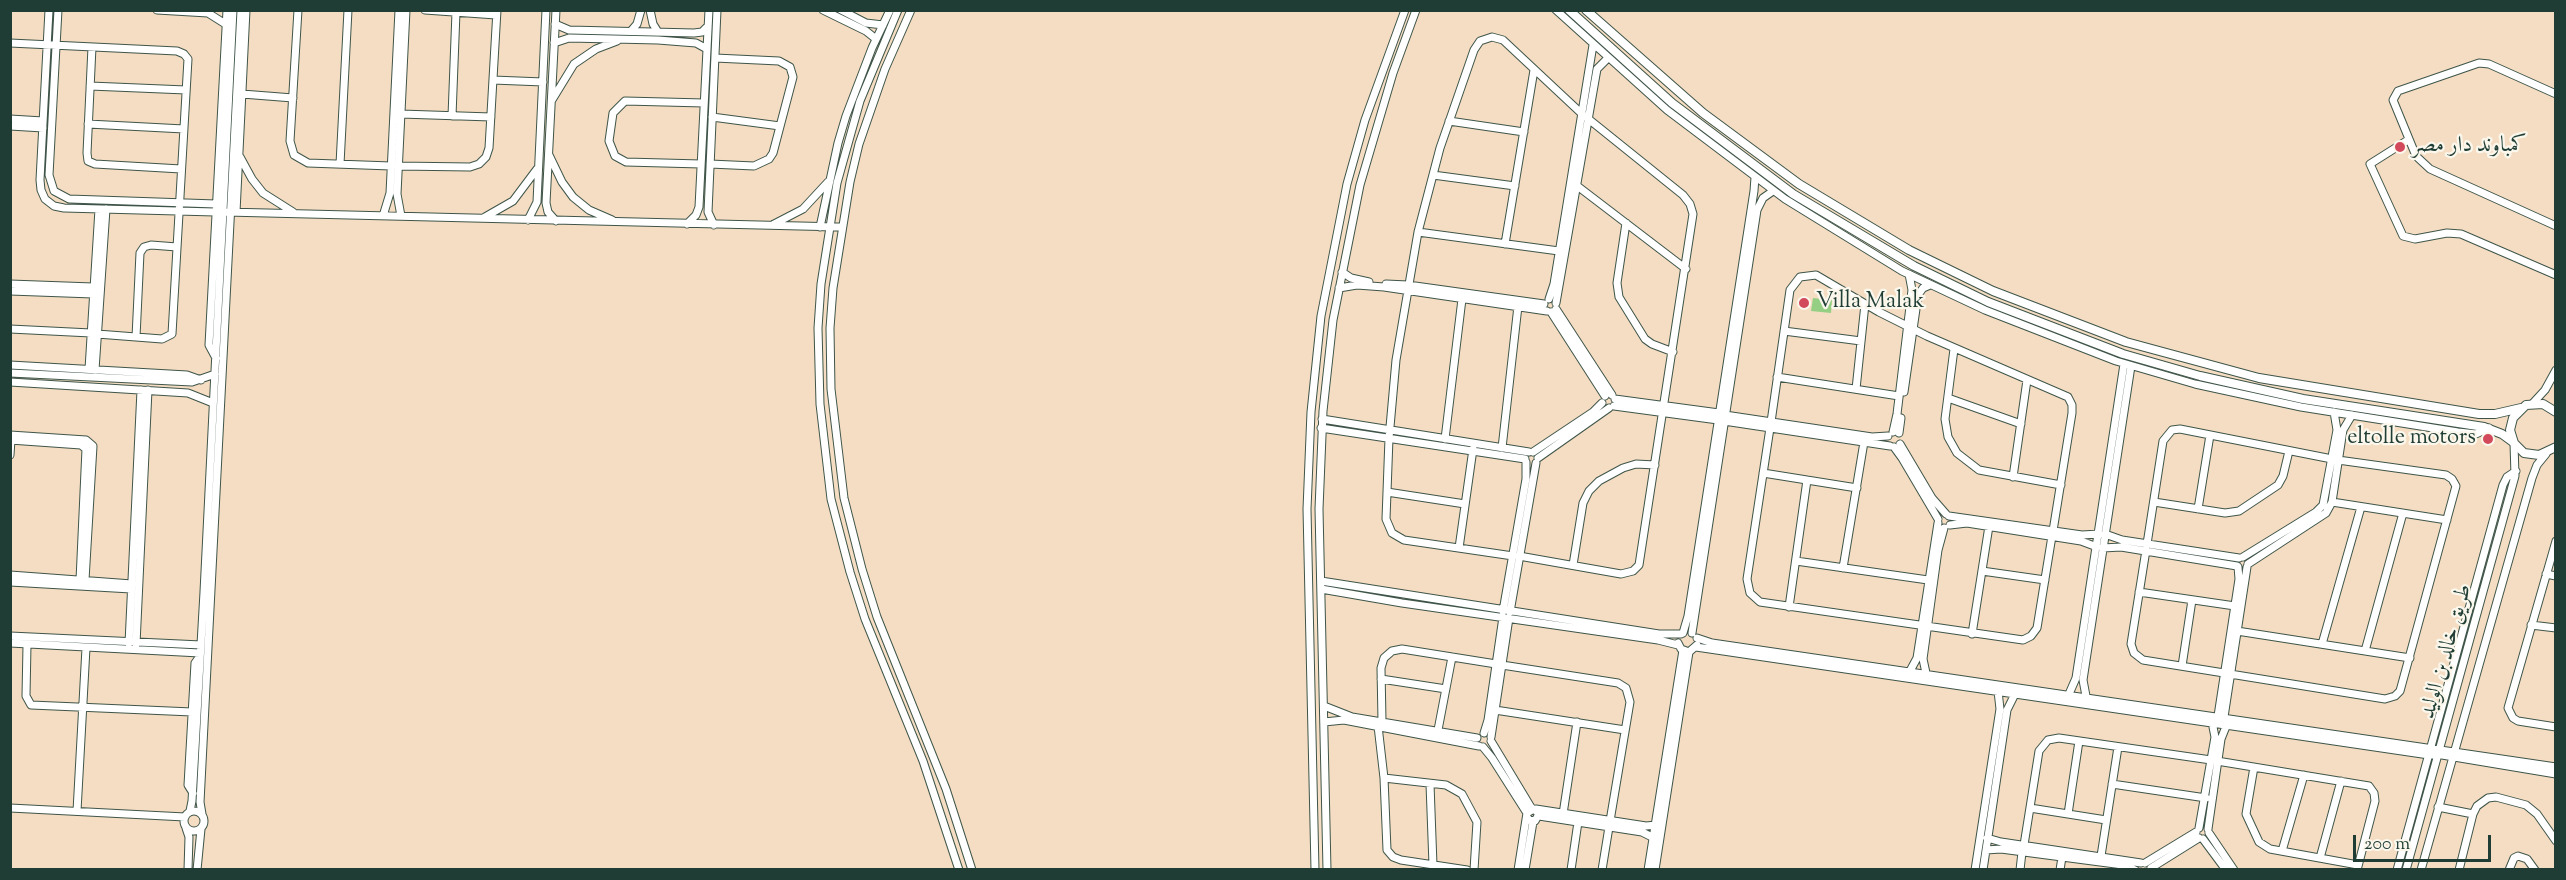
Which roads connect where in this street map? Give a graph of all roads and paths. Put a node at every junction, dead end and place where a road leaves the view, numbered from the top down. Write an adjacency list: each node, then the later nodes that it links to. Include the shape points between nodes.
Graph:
1 (49, 10): 50 (street)
2 (58, 10): 52 (street)
3 (157, 10): 29 (street)
4 (227, 10): 36 (street)
5 (233, 10): 103 (street)
6 (241, 10): 57 (street)
7 (246, 10): 57 (street)
8 (298, 10): 65 (street)
9 (348, 10): 85 (street)
10 (399, 10): 88 (street)
11 (406, 10): 69 (street)
12 (425, 10): 30 (street)
13 (546, 10): 60 (street)
14 (556, 10): 34 (street)
15 (641, 10): 32 (street)
16 (650, 10): 33 (street)
17 (709, 10): 38 (street)
18 (717, 10): 56 (street)
19 (823, 10): 41 (street)
20 (841, 10): 35 (street)
21 (890, 10): 37 (street)
22 (898, 10): 117 (street, via 853,123)
23 (911, 10): 118 (street, via 859,144)
24 (1405, 10): 111 (street, via 1355,151)
25 (1416, 10): 114 (street, via 1377,123)
26 (1556, 10): 51 (street)
27 (1569, 10): 55 (main road)
28 (1586, 10): 143 (main road, via 1703,113 1808,190 1929,260)
29 (194, 11): 36 (street, via 213,14)
30 (456, 12): 31 (street); 70 (street)
31 (496, 13): 59 (street)
32 (639, 19): 33 (street); 40 (street)
33 (651, 20): 42 (street)
34 (555, 24): 39 (street); 48 (street)
35 (870, 24): 37 (street); 41 (street)
36 (226, 25): 103 (street)
37 (883, 25): 46 (street)
38 (708, 26): 43 (street); 54 (street)
39 (565, 29): 40 (street); 44 (street)
40 (631, 31): 42 (street)
41 (866, 31): 46 (street)
42 (658, 32): 43 (street)
43 (697, 33): 49 (street)
44 (565, 38): 45 (street); 48 (street)
45 (623, 39): 49 (street); 66 (street, via 596,49 574,64)
46 (876, 39): 93 (street, via 846,116)
47 (10, 43): 50 (street)
48 (554, 43): 66 (street)
49 (696, 43): 54 (street)
50 (47, 45): 52 (street); 76 (street)
51 (1593, 45): 55 (street); 68 (street)
52 (56, 46): 53 (street); 99 (street, via 49,175 54,191 69,199)
53 (92, 47): 61 (street); 62 (street, via 184,54 188,59)
54 (707, 48): 67 (street)
55 (1606, 53): 74 (street, via 1596,69); 92 (street, via 1675,116); 145 (main road, via 1813,207 1924,272)
56 (715, 58): 72 (street); 79 (street, via 774,60 790,67 793,77)
57 (241, 63): 63 (street); 103 (street)
58 (1534, 70): 68 (street); 75 (street, via 1503,40 1484,39 1474,50); 81 (street)
59 (493, 80): 60 (street); 71 (street)
60 (543, 82): 89 (street)
61 (90, 86): 62 (street); 77 (street)
62 (186, 90): 80 (street)
63 (242, 93): 65 (street); 84 (street)
64 (2556, 94): 82 (street, via 2488,64 2473,63 2396,93 2393,102)
65 (293, 98): 85 (street, via 290,144 294,155 308,164)
66 (551, 102): 83 (street)
67 (704, 103): 86 (street); 86 (street, via 625,101 612,113 609,141 613,153 623,161)
68 (1581, 113): 74 (street); 126 (street)
69 (401, 114): 70 (street); 88 (street)
70 (452, 116): 71 (street)
71 (490, 117): 88 (street, via 488,151 479,164)
72 (712, 117): 79 (street); 87 (street)
73 (10, 119): 76 (street)
74 (1588, 119): 94 (street); 129 (street, via 1687,199 1694,222)
75 (1449, 121): 81 (street); 91 (street)
76 (43, 124): 78 (street); 102 (street, via 40,190 45,199 64,208)
77 (88, 124): 80 (street); 90 (street, via 87,157 92,163)
78 (10, 126)
79 (780, 126): 87 (street, via 773,153 764,164)
80 (183, 129): 90 (street)
81 (1524, 132): 95 (street)
82 (2408, 140): 119 (street, via 2416,156 2435,173); 132 (street, via 2370,164 2403,236 2415,239 2461,234)
83 (548, 153): 98 (street); 110 (street, via 562,182 577,201)
84 (239, 154): 103 (street); 104 (street, via 259,188 271,200)
85 (340, 164): 88 (street)
86 (701, 164): 100 (street)
87 (710, 164): 101 (street)
88 (394, 166): 105 (street); 106 (street)
89 (539, 167): 97 (street); 107 (street, via 513,201)
90 (181, 169): 99 (street)
91 (1432, 175): 95 (street); 121 (street)
92 (1755, 177): 96 (street); 154 (street)
93 (830, 180): 116 (street, via 803,209); 120 (street)
94 (1576, 185): 112 (street); 142 (street)
95 (1515, 186): 122 (street)
96 (1773, 191): 131 (street); 154 (street, via 1763,198 1757,210)
97 (537, 204): 98 (street); 108 (street)
98 (546, 206): 109 (street)
99 (179, 207): 102 (street); 103 (street); 123 (street)
100 (699, 207): 101 (street); 113 (street)
101 (708, 208): 115 (street)
102 (102, 209): 138 (street); 150 (street)
103 (224, 210): 104 (street); 161 (street); 326 (street)
104 (295, 213): 105 (street)
105 (383, 216): 106 (street)
106 (401, 216): 107 (street)
107 (481, 219): 108 (street)
108 (528, 220): 109 (street)
109 (556, 221): 110 (street)
110 (617, 222): 113 (street)
111 (1338, 223): 114 (street, via 1344,227); 124 (street)
112 (1626, 223): 129 (street); 155 (street, via 1617,283 1619,297 1645,339)
113 (687, 224): 115 (street)
114 (1351, 224): 125 (street)
115 (714, 225): 116 (street)
116 (767, 226): 120 (street)
117 (828, 226): 118 (street); 120 (street); 127 (street)
118 (841, 226): 128 (street)
119 (2556, 226)
120 (820, 227)
121 (1418, 232): 122 (street); 135 (street)
122 (1505, 244): 126 (street)
123 (177, 247): 151 (street, via 172,334 162,339); 151 (street, via 151,245 140,253)
124 (1333, 247): 125 (street); 272 (street, via 1309,434)
125 (1346, 249): 130 (street)
126 (1559, 251): 142 (street)
127 (823, 266): 128 (street); 354 (street, via 818,364 831,499 861,605 923,761)
128 (835, 266): 355 (street, via 831,390 849,522 877,617 931,750)
129 (1686, 269): 155 (street)
130 (1342, 272): 135 (street, via 1351,278); 136 (street)
131 (1909, 274): 134 (street); 146 (street)
132 (2556, 275)
133 (10, 284): 138 (street)
134 (1930, 285): 146 (street, via 1918,295); 157 (street, via 2032,330)
135 (1407, 287): 136 (street); 139 (street); 142 (street); 187 (street)
136 (1338, 288): 182 (street)
137 (10, 291): 138 (street)
138 (93, 291): 150 (street)
139 (1462, 298): 141 (street); 191 (street)
140 (1865, 304): 146 (street); 148 (street, via 1816,275 1805,275 1790,290); 152 (street)
141 (1518, 306): 142 (street); 196 (street)
142 (1551, 306): 173 (street)
143 (2051, 315): 144 (main road); 145 (main road, via 2052,322)
144 (2070, 322): 149 (main road); 176 (main road, via 2134,345 2259,378 2479,414)
145 (2046, 326): 149 (main road)
146 (1910, 328): 153 (street); 171 (street); 188 (street)
147 (10, 329): 150 (street)
148 (1784, 331): 152 (street); 162 (street)
149 (2066, 333): 186 (main road, via 2138,359 2258,390)
150 (94, 334): 151 (street); 158 (street)
151 (136, 337)
152 (1861, 341): 168 (street)
153 (1954, 349): 165 (street); 172 (street)
154 (1732, 350): 181 (street)
155 (1673, 352): 177 (street)
156 (10, 365): 158 (street)
157 (2128, 365): 178 (street, via 2254,398); 223 (street)
158 (92, 369): 164 (street, via 187,375)
159 (2556, 370): 163 (street)
160 (10, 373): 166 (street)
161 (214, 374): 164 (street); 174 (street)
162 (1778, 377): 168 (street); 184 (street)
163 (2554, 379): 175 (street)
164 (201, 380): 166 (street)
165 (2027, 380): 183 (street); 208 (street, via 2064,394 2072,405)
166 (178, 381): 170 (street)
167 (10, 382): 169 (street)
168 (1856, 389): 171 (street)
169 (145, 390): 170 (street); 243 (street); 259 (street)
170 (178, 392): 174 (street)
171 (1899, 396): 188 (street)
172 (1948, 398): 183 (street); 206 (street, via 1946,428 1957,453 1979,470)
173 (1609, 401): 177 (street); 201 (street)
174 (213, 403): 265 (street)
175 (2533, 403): 176 (main road); 179 (main road)
176 (2521, 408): 193 (main road, via 2511,423)
177 (1663, 409): 181 (street); 203 (street)
178 (2334, 412): 180 (street); 202 (street)
179 (2556, 412)
180 (2352, 415): 186 (street, via 2473,434); 202 (street, via 2343,430)
181 (1722, 418): 184 (street); 210 (street)
182 (1322, 419): 185 (street); 187 (street)
183 (2021, 424): 206 (street)
184 (1770, 425): 188 (street, via 1872,437); 192 (street); 205 (street)
185 (1321, 428): 187 (street); 242 (street)
186 (2489, 428): 193 (main road)
187 (1390, 434): 191 (street); 197 (street); 211 (street)
188 (1893, 434): 194 (street, via 1887,441); 194 (street, via 1902,439)
189 (2210, 435): 198 (street); 212 (street, via 2181,429 2168,433 2163,441); 216 (street)
190 (11, 439): 200 (street); 238 (street, via 86,440 93,446)
191 (1445, 439): 196 (street)
192 (1864, 442): 194 (street); 209 (street)
193 (2513, 442): 199 (main road, via 2531,455); 204 (street, طريق خالد بن الوليد)
194 (1895, 446): 218 (street); 220 (street)
195 (2556, 447): 199 (main road)
196 (1502, 448): 201 (street)
197 (1473, 449): 201 (street); 214 (street)
198 (2289, 451): 202 (street); 216 (street, via 2278,485 2248,506 2229,513)
199 (2546, 454): 307 (street, طريق خالد بن الوليد, via 2532,478)
200 (10, 455)
201 (1531, 458): 228 (street)
202 (2335, 460): 213 (street); 219 (street, via 2449,477 2456,490); 230 (street, via 2321,508)
203 (1655, 465): 231 (street, via 1623,468 1589,491 1583,503); 231 (street, via 1636,568 1621,574)
204 (2516, 471): 305 (street, via 2503,484); 306 (street, طريق خالد بن الوليد)
205 (1763, 473): 207 (street); 247 (street, via 1747,584 1756,600)
206 (2013, 477): 208 (street)
207 (1807, 480): 209 (street); 229 (street)
208 (2061, 485): 222 (street)
209 (1857, 488): 233 (street)
210 (1710, 490): 254 (street); 257 (street)
211 (1387, 492): 214 (street); 226 (street, via 1387,524 1395,536)
212 (2154, 502): 216 (street); 225 (street)
213 (2332, 502): 215 (street); 232 (street, via 2320,518)
214 (1465, 504): 226 (street)
215 (2361, 507): 217 (street); 260 (street)
216 (2198, 508)
217 (2403, 513): 219 (street); 264 (street)
218 (1947, 515): 220 (street); 220 (street, via 1940,515); 222 (street)
219 (2448, 520): 267 (street)
220 (1942, 524): 221 (street); 239 (street); 250 (street)
221 (1989, 526): 222 (street); 234 (street)
222 (2053, 533): 223 (street); 227 (street); 240 (street)
223 (2102, 534): 225 (street); 227 (street)
224 (2556, 541): 235 (street)
225 (2146, 547): 227 (street); 230 (street); 244 (street)
226 (1459, 548): 228 (street)
227 (2100, 548): 269 (street)
228 (1516, 554): 231 (street); 248 (street)
229 (1796, 561): 233 (street); 247 (street)
230 (2240, 562): 232 (street, via 2247,560); 246 (street)
231 (1573, 565)
232 (2248, 566): 253 (street)
233 (1843, 568): 239 (street)
234 (1982, 571): 240 (street); 255 (street)
235 (2546, 574): 237 (street); 249 (street)
236 (10, 575): 238 (street)
237 (2556, 576)
238 (83, 580): 243 (street)
239 (1928, 580): 250 (street)
240 (2045, 580): 255 (street, via 2038,624 2031,636 2018,640)
241 (10, 582): 243 (street)
242 (1321, 585): 248 (street); 273 (street)
243 (132, 587): 259 (street)
244 (2139, 592): 245 (street); 271 (street, via 2134,653 2143,660)
245 (2192, 600): 246 (street); 271 (street)
246 (2235, 606): 276 (street)
247 (1789, 607): 250 (street)
248 (1506, 614): 251 (street); 270 (street)
249 (2531, 625): 252 (street); 296 (street, via 2508,708 2518,721)
250 (1924, 626): 255 (street); 274 (street); 275 (street)
251 (1602, 628): 254 (street); 263 (street)
252 (2556, 628)
253 (2237, 631): 260 (street); 276 (street)
254 (1682, 634): 257 (street); 263 (street)
255 (1972, 634)
256 (10, 636): 259 (street)
257 (1695, 636): 263 (street); 268 (street, via 1712,643)
258 (10, 644): 261 (street)
259 (133, 644): 265 (street)
260 (2322, 644): 264 (street)
261 (27, 645): 262 (street); 288 (street, via 28,702 35,706)
262 (86, 648): 265 (street); 288 (street)
263 (1686, 648): 268 (street); 309 (street)
264 (2365, 651): 267 (street)
265 (201, 652): 290 (street, via 195,663); 319 (street)
266 (1452, 657): 270 (street); 277 (street, via 1397,649 1384,658); 278 (street)
267 (2410, 658): 276 (street, via 2400,691 2389,699)
268 (1815, 661): 274 (street); 279 (street)
269 (2082, 662): 281 (street); 284 (street)
270 (1499, 664): 282 (street); 299 (street, via 1622,685 1630,698)
271 (2182, 666): 276 (street)
272 (1311, 671): 273 (street); 285 (street)
273 (1323, 671): 283 (street)
274 (1910, 671): 275 (street)
275 (1926, 673): 280 (street)
276 (2227, 673): 291 (street)
277 (1381, 679): 278 (street); 294 (street)
278 (1446, 689): 298 (street)
279 (1998, 691): 280 (street); 310 (street)
280 (2020, 692): 281 (street); 287 (street); 310 (street, via 2007,710)
281 (2069, 694): 284 (street)
282 (1494, 695): 289 (street); 300 (street)
283 (1323, 696): 285 (street); 286 (street)
284 (2086, 696): 287 (street)
285 (1311, 697): 356 (street)
286 (1324, 706): 292 (street); 294 (street)
287 (2128, 706): 291 (street); 293 (street)
288 (82, 707): 290 (street); 324 (street)
289 (1495, 710): 295 (street); 301 (street)
290 (192, 712): 319 (street, via 188,785)
291 (2223, 719): 293 (street); 305 (street); 308 (street)
292 (1324, 722): 294 (street); 357 (street)
293 (2212, 722): 308 (street)
294 (1380, 723): 297 (street); 315 (street)
295 (1577, 723): 299 (street); 328 (street)
296 (2556, 727)
297 (1417, 730): 298 (street); 303 (street)
298 (1438, 730): 303 (street)
299 (1625, 730): 333 (street)
300 (1484, 733): 301 (street); 303 (street)
301 (1491, 739): 303 (street, via 1487,747); 327 (street)
302 (2079, 741): 304 (street); 323 (street, via 2056,738 2041,747); 329 (street)
303 (1479, 744): 327 (street)
304 (2118, 747): 308 (street); 318 (street)
305 (2430, 751): 306 (street); 372 (street)
306 (2439, 752): 307 (street); 373 (street, طريق خالد بن الوليد)
307 (2453, 754): 312 (street); 313 (street); 321 (street, طريق خالد بن الوليد)
308 (2214, 760): 311 (street); 320 (street); 337 (street)
309 (1668, 763): 334 (street); 365 (street)
310 (1995, 763): 340 (street); 366 (street)
311 (2254, 766): 314 (street); 344 (street, via 2247,822 2259,842)
312 (2556, 767)
313 (2556, 774)
314 (2304, 775): 316 (street); 344 (street)
315 (1384, 778): 317 (street); 348 (street, via 1387,850 1397,859)
316 (2341, 781): 347 (street); 350 (street, via 2365,784 2376,797)
317 (1430, 783): 348 (street); 359 (street, via 1459,792 1473,812 1478,828)
318 (2112, 784): 320 (street); 331 (street)
319 (193, 793): 325 (street)
320 (2205, 798): 338 (street)
321 (2438, 807): 330 (street); 374 (street, طريق خالد بن الوليد)
322 (10, 808): 324 (street)
323 (2030, 808): 329 (street); 342 (street)
324 (76, 812): 325 (street)
325 (187, 814): 326 (street); 335 (street)
326 (202, 814): 336 (street)
327 (1532, 814): 328 (street); 332 (street); 360 (street); 361 (street)
328 (1563, 814): 333 (street)
329 (2068, 814): 331 (street)
330 (2473, 814): 341 (street, via 2488,798 2518,801 2537,814); 375 (street)
331 (2106, 820): 345 (street)
332 (1578, 822): 333 (street); 362 (street)
333 (1610, 824): 334 (street); 339 (street); 363 (street)
334 (1656, 825): 339 (street)
335 (186, 828): 336 (street); 352 (street)
336 (201, 829): 353 (street)
337 (2208, 831): 338 (street); 338 (street, via 2202,826); 371 (street)
338 (2199, 834): 349 (street); 351 (street); 370 (street)
339 (1654, 838): 364 (street)
340 (1987, 838): 342 (street); 343 (street)
341 (2556, 841)
342 (2023, 848): 343 (street); 345 (street); 346 (street); 368 (street)
343 (1986, 850): 367 (street)
344 (2282, 851): 347 (street)
345 (2101, 856): 349 (street)
346 (2062, 857): 349 (street); 369 (street)
347 (2320, 858): 350 (street)
348 (1433, 865): 358 (street)
349 (2140, 866): 351 (street)
350 (2357, 868)
351 (2151, 869)
352 (188, 870)
353 (197, 870)
354 (959, 870)
355 (972, 870)
356 (1315, 870)
357 (1328, 870)
358 (1467, 870)
359 (1474, 870)
360 (1518, 870)
361 (1525, 870)
362 (1571, 870)
363 (1602, 870)
364 (1648, 870)
365 (1655, 870)
366 (1976, 870)
367 (1983, 870)
368 (2019, 870)
369 (2060, 870)
370 (2226, 870)
371 (2234, 870)
372 (2397, 870)
373 (2406, 870)
374 (2421, 870)
375 (2459, 870)
376 (2509, 870): 377 (street, via 2518,856 2527,859)
377 (2535, 870)

